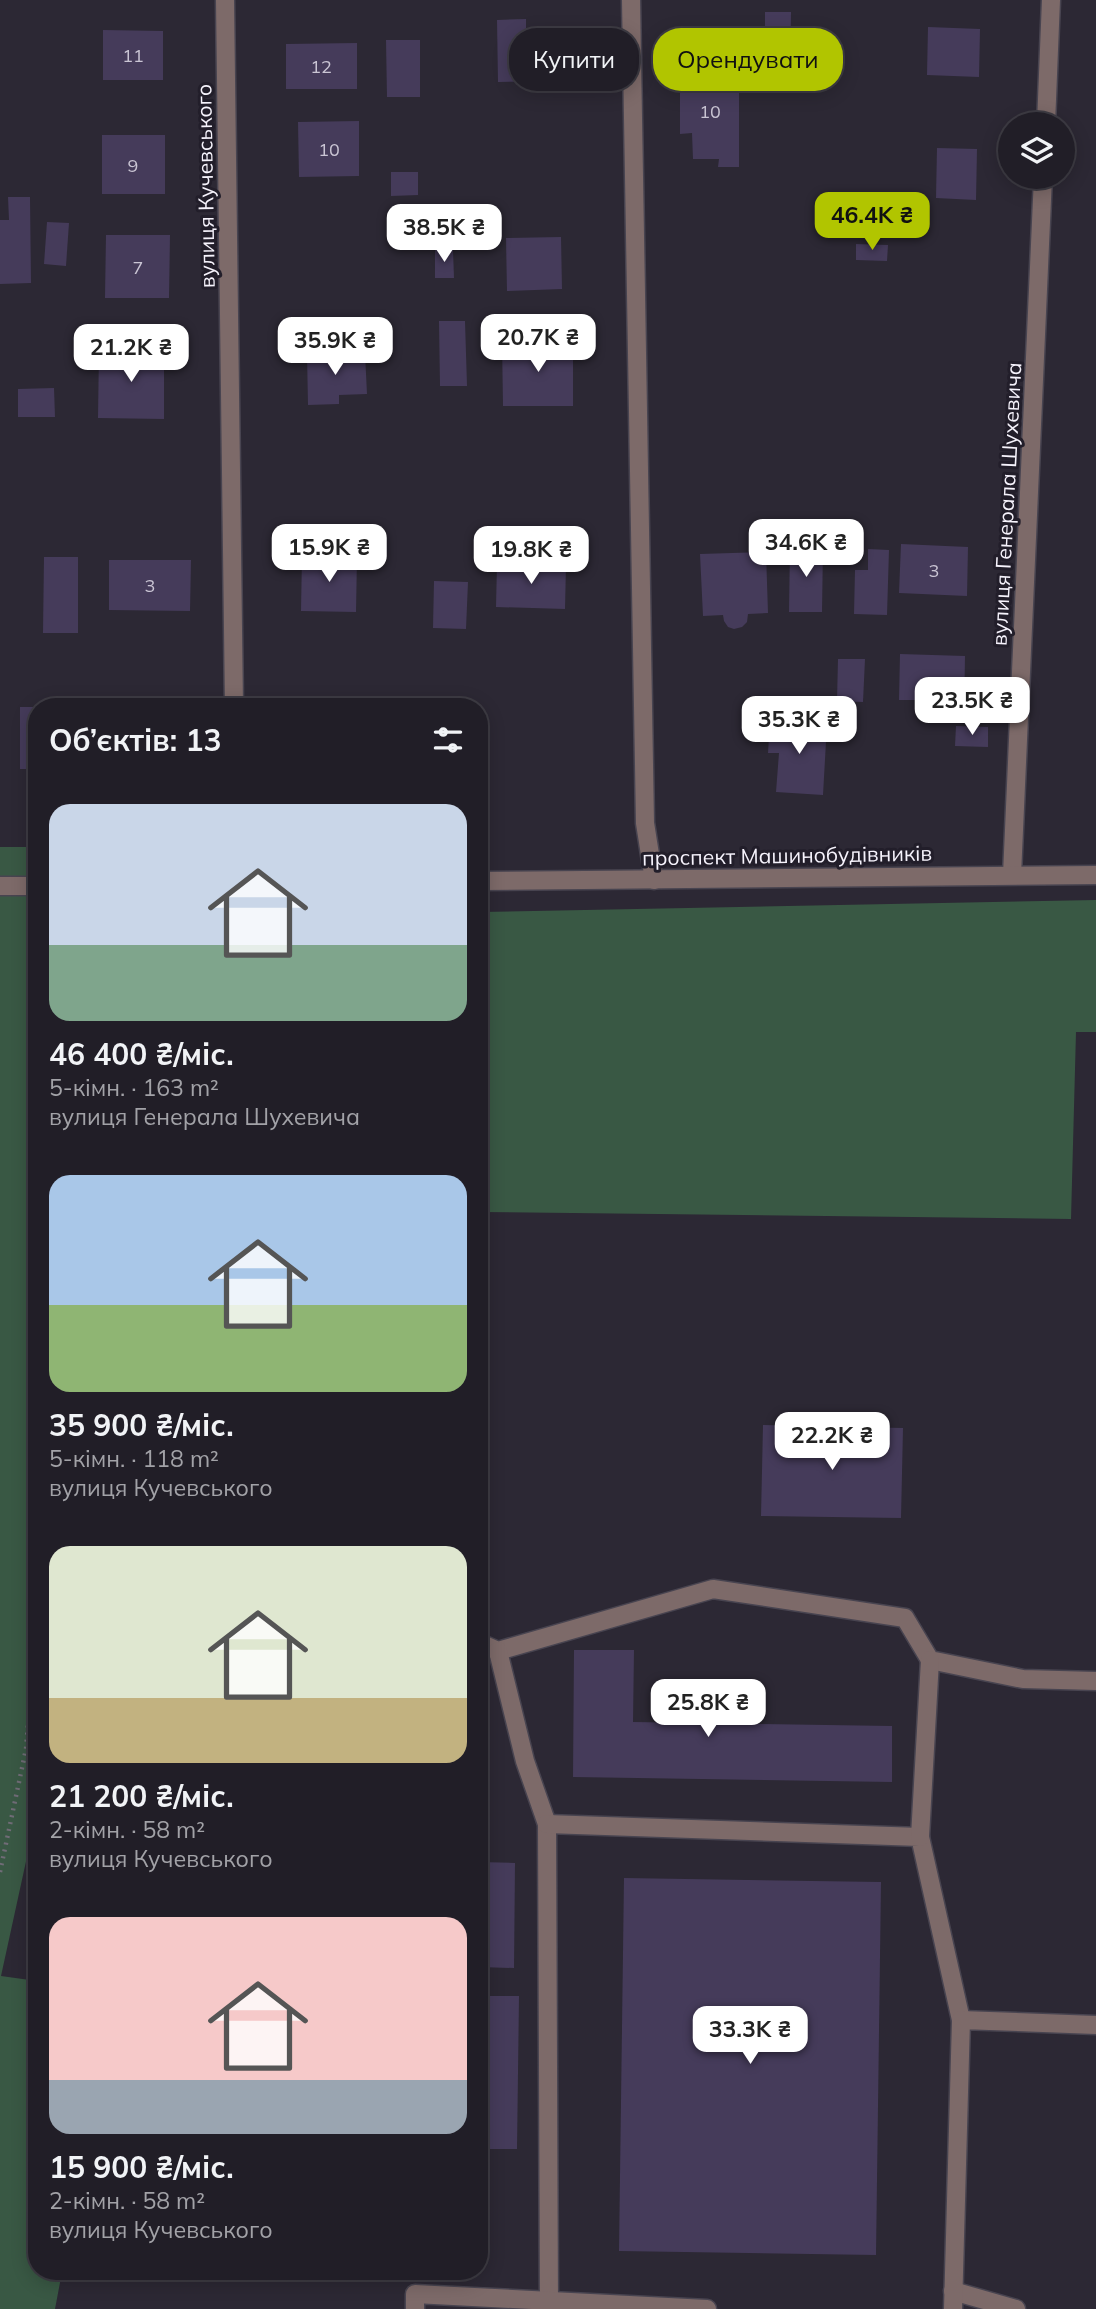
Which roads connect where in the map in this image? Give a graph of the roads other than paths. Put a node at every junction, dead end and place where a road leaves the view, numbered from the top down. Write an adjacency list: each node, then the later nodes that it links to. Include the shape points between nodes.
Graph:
1 (225, 0): 6 (street, вулиця Кучевського)
2 (631, 0): 9 (street, via 645,823)
3 (1051, 0): 4 (street)
4 (1046, 112)
5 (1042, 189): 7 (street, вулиця Генерала Шухевича)
6 (234, 698)
7 (1012, 875): 8 (street, проспект Машинобудівників); 9 (street, проспект Машинобудівників)
8 (1096, 875)
9 (654, 880): 10 (street, проспект Машинобудівників)
10 (488, 881)
11 (0, 886): 12 (street)
12 (28, 886)
13 (488, 1647): 14 (street)
14 (498, 1651): 15 (street, via 713,1589 905,1618); 17 (street, via 525,1761)
15 (930, 1660): 16 (street, via 1023,1679); 18 (street)
16 (1096, 1681)
17 (547, 1824): 18 (street); 22 (street)
18 (920, 1837): 19 (street)
19 (961, 2020): 20 (street); 21 (street)
20 (1096, 2025)
21 (953, 2300): 25 (street)
22 (549, 2305): 23 (street, via 415,2294); 24 (street)
23 (415, 2309)
24 (707, 2309)
25 (1016, 2309)

